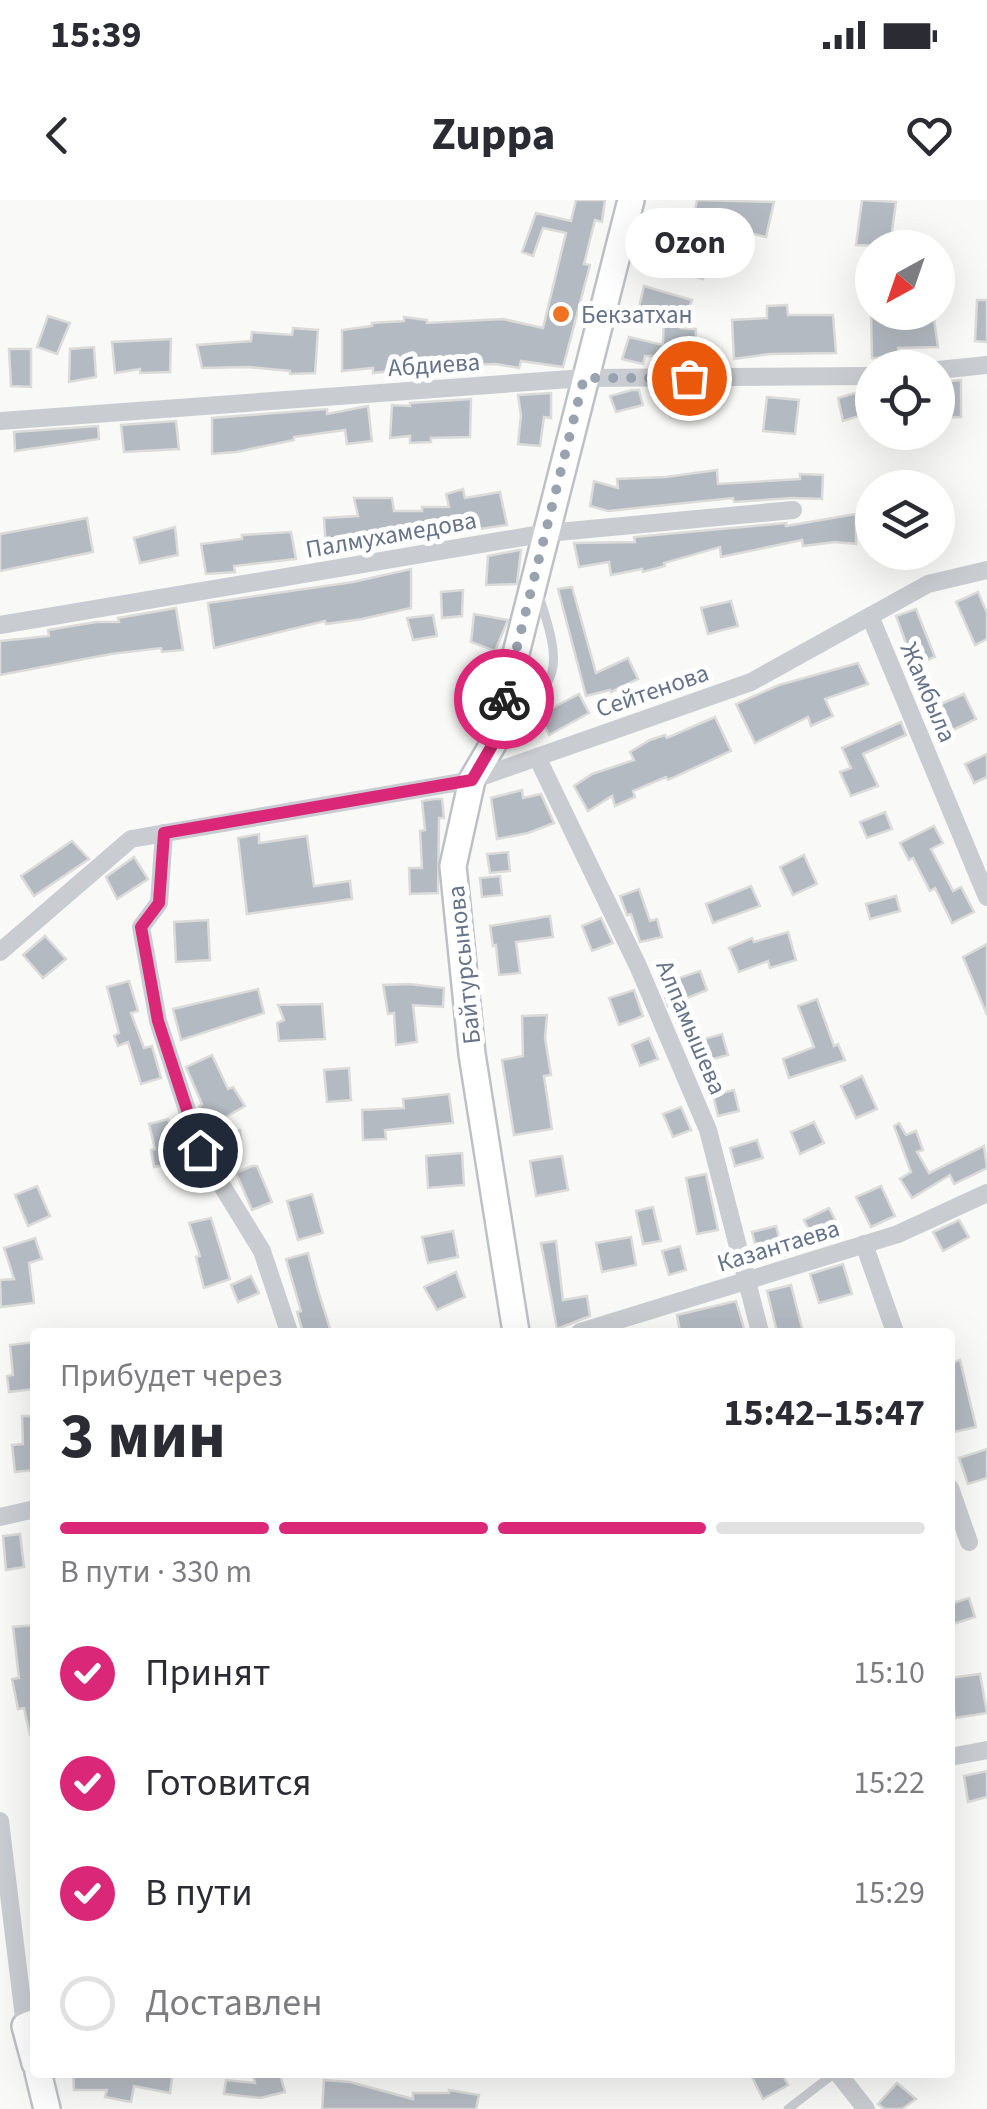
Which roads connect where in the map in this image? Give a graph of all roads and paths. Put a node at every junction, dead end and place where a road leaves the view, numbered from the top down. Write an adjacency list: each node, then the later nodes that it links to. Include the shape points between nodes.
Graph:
1 (631, 200): 5 (main road, Байтурсынова)
2 (987, 365): 3 (street)
3 (955, 368)
4 (855, 376): 5 (street, Абдиева)
5 (584, 378): 6 (street, Абдиева); 8 (main road, Байтурсынова)
6 (0, 421)
7 (793, 510): 8 (street, Палмухамедова)
8 (547, 533): 10 (main road, Байтурсынова); 12 (street, Палмухамедова)
9 (987, 570): 11 (street, Сейтенова, via 928,584)
10 (534, 580): 13 (main road, Байтурсынова); 13 (lane, via 556,663 545,689)
11 (870, 616): 14 (street, Сейтенова, via 751,682); 17 (street, Жамбыла)
12 (0, 625)
13 (493, 744): 15 (main road, Байтурсынова)
14 (537, 757): 15 (street, Сейтенова); 21 (street, Алпамышева, via 708,1130)
15 (472, 780): 16 (street, Сейтенова); 23 (main road, Байтурсынова, via 452,866 472,1054)
16 (164, 833): 18 (street, Сейтенова, via 131,838); 22 (street, via 159,903 141,927 158,1021 200,1150 262,1251)
17 (987, 897)
18 (0, 952)
19 (987, 1193): 20 (street, Казантаева)
20 (864, 1244): 21 (street, Казантаева); 26 (street)
21 (746, 1280): 24 (street, Казантаева); 25 (street, Алпамышева)
22 (288, 1328)
23 (515, 1328)
24 (593, 1328)
25 (759, 1328)
26 (894, 1328)
27 (955, 1502): 30 (street)
28 (30, 1510): 29 (street)
29 (0, 1517)
30 (969, 1542)
31 (987, 1750): 32 (street)
32 (955, 1756)
33 (0, 1821): 34 (street)
34 (30, 2024)
35 (39, 2078): 38 (main road)
36 (828, 2078): 39 (lane)
37 (841, 2078): 40 (street)
38 (47, 2109)
39 (788, 2109)
40 (866, 2109)

